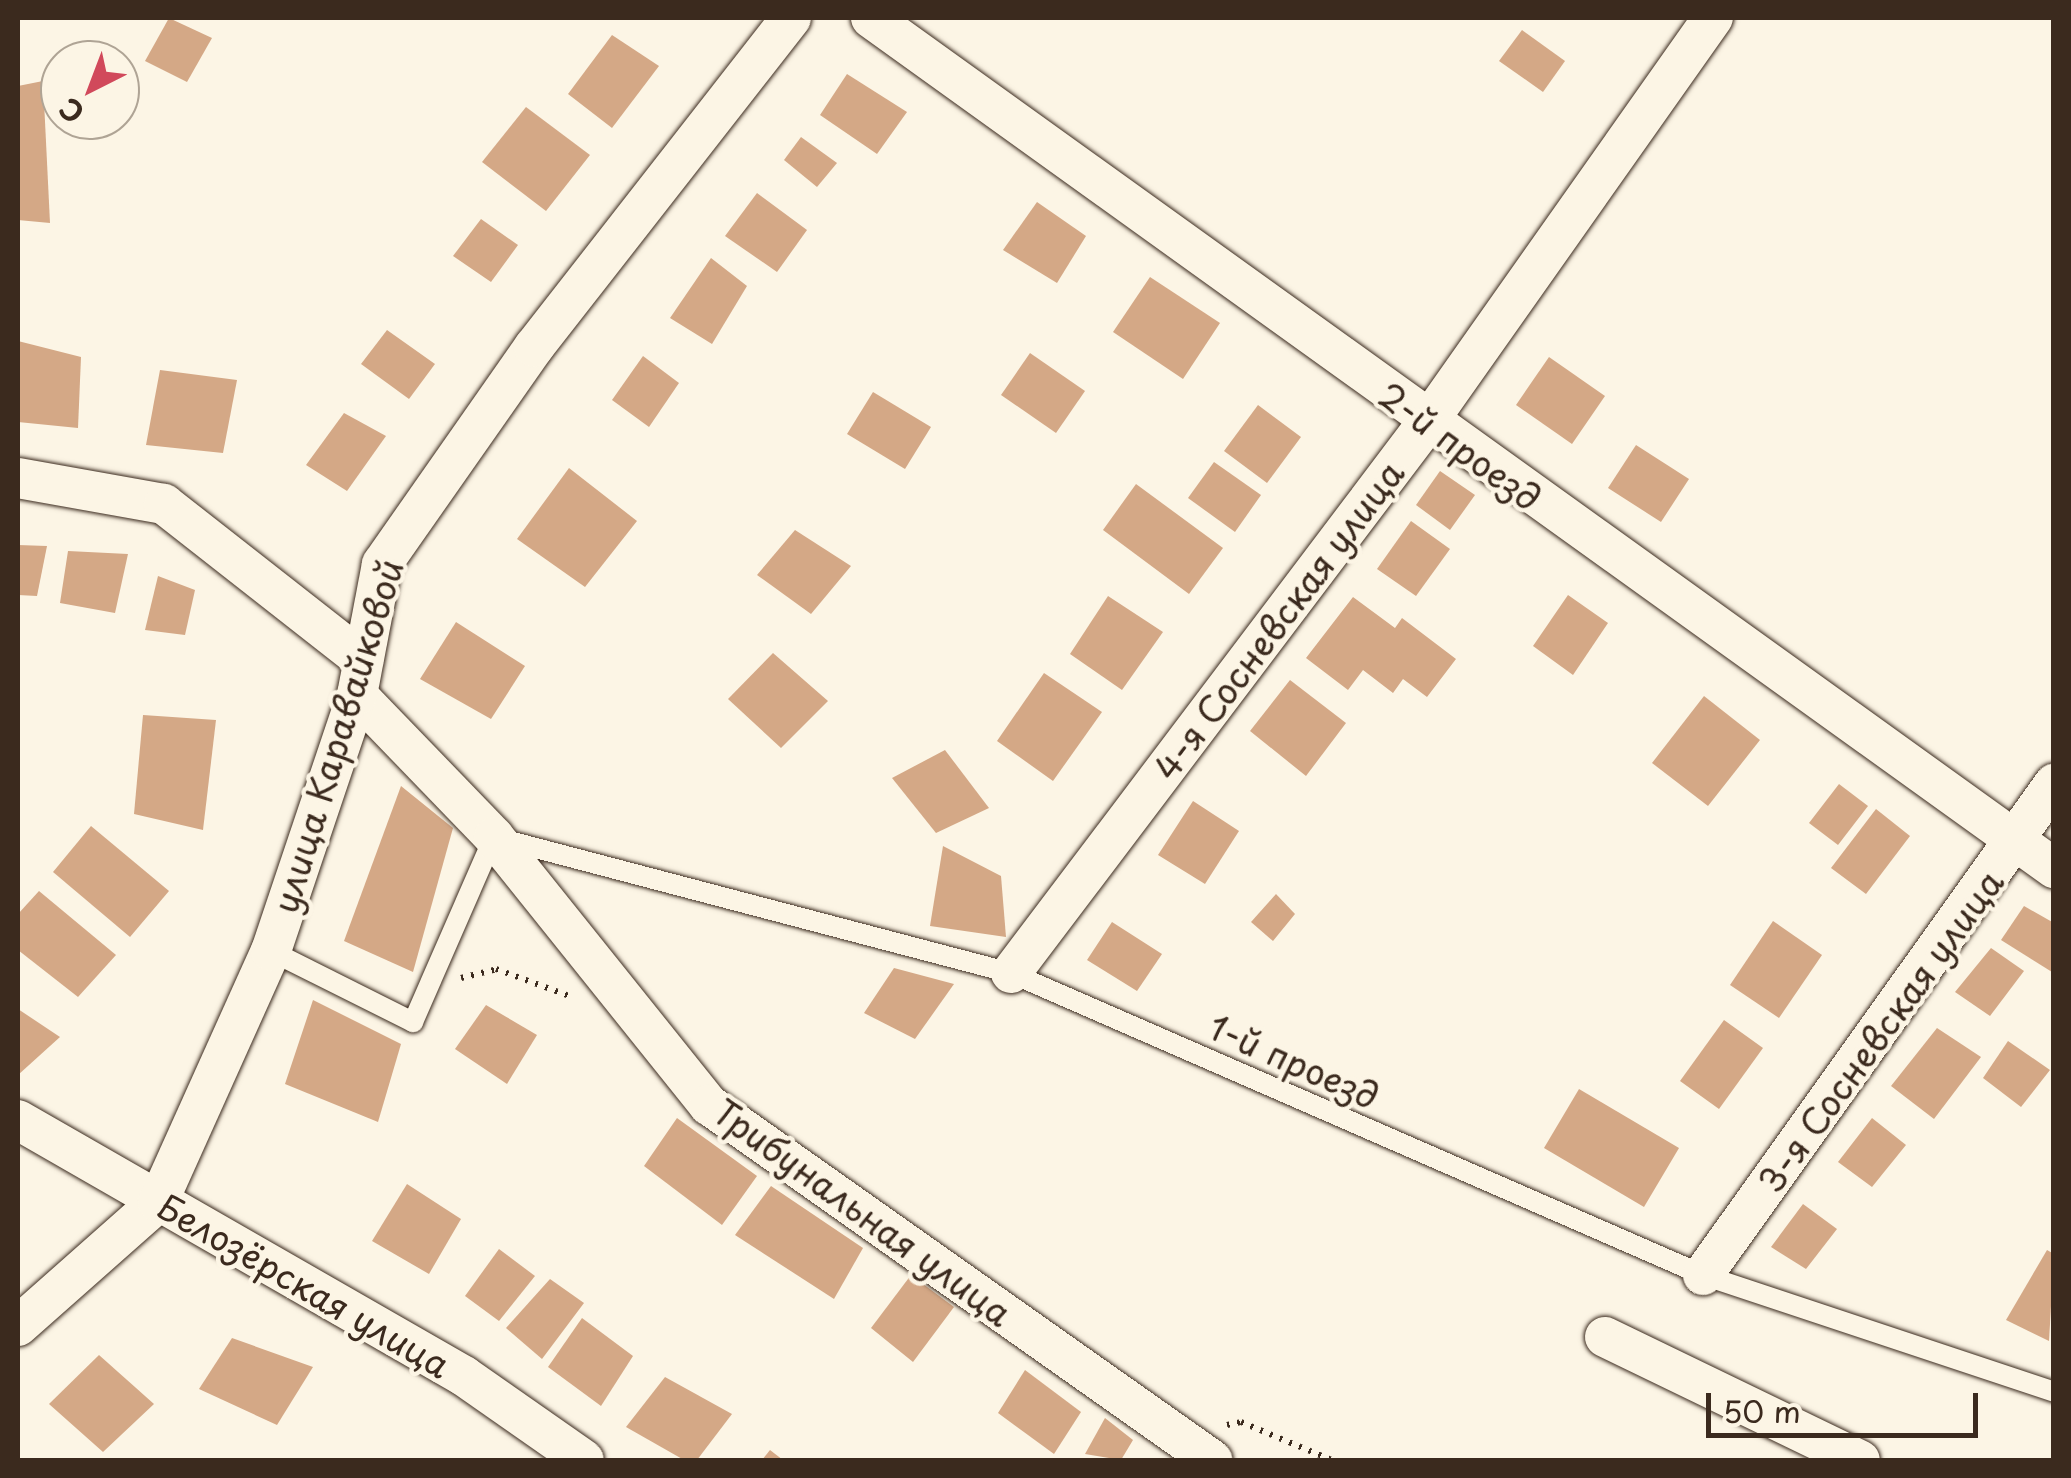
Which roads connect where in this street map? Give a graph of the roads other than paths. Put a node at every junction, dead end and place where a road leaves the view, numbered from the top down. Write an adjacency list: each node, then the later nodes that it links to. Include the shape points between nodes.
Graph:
1 (791, 18): 6 (street, улица Каравайковой, via 534,347 382,564)
2 (871, 18): 4 (street, 2-й проезд)
3 (1713, 18): 4 (street, 4-я Сосневская улица)
4 (1427, 423): 9 (street, 2-й проезд); 12 (street, 4-я Сосневская улица)
5 (18, 478): 6 (street, Трибунальная улица, via 164,504)
6 (360, 677): 8 (street, Трибунальная улица); 11 (street, улица Каравайковой)
7 (2054, 784): 9 (street, 3-я Сосневская улица)
8 (494, 837): 11 (lane, via 413,1022); 12 (lane, 1-й проезд); 20 (street, Трибунальная улица, via 709,1105)
9 (2016, 843): 10 (street, 2-й проезд); 15 (street, 3-я Сосневская улица)
10 (2054, 868)
11 (271, 951): 14 (street, улица Каравайковой)
12 (1012, 973): 15 (lane, 1-й проезд)
13 (18, 1120): 14 (street, Белозёрская улица)
14 (158, 1202): 16 (street); 19 (street, Белозёрская улица, via 464,1376)
15 (1704, 1275): 18 (lane, 1-й проезд)
16 (18, 1326)
17 (1605, 1337): 21 (street)
18 (2054, 1392)
19 (584, 1460)
20 (1212, 1460)
21 (1860, 1460)

